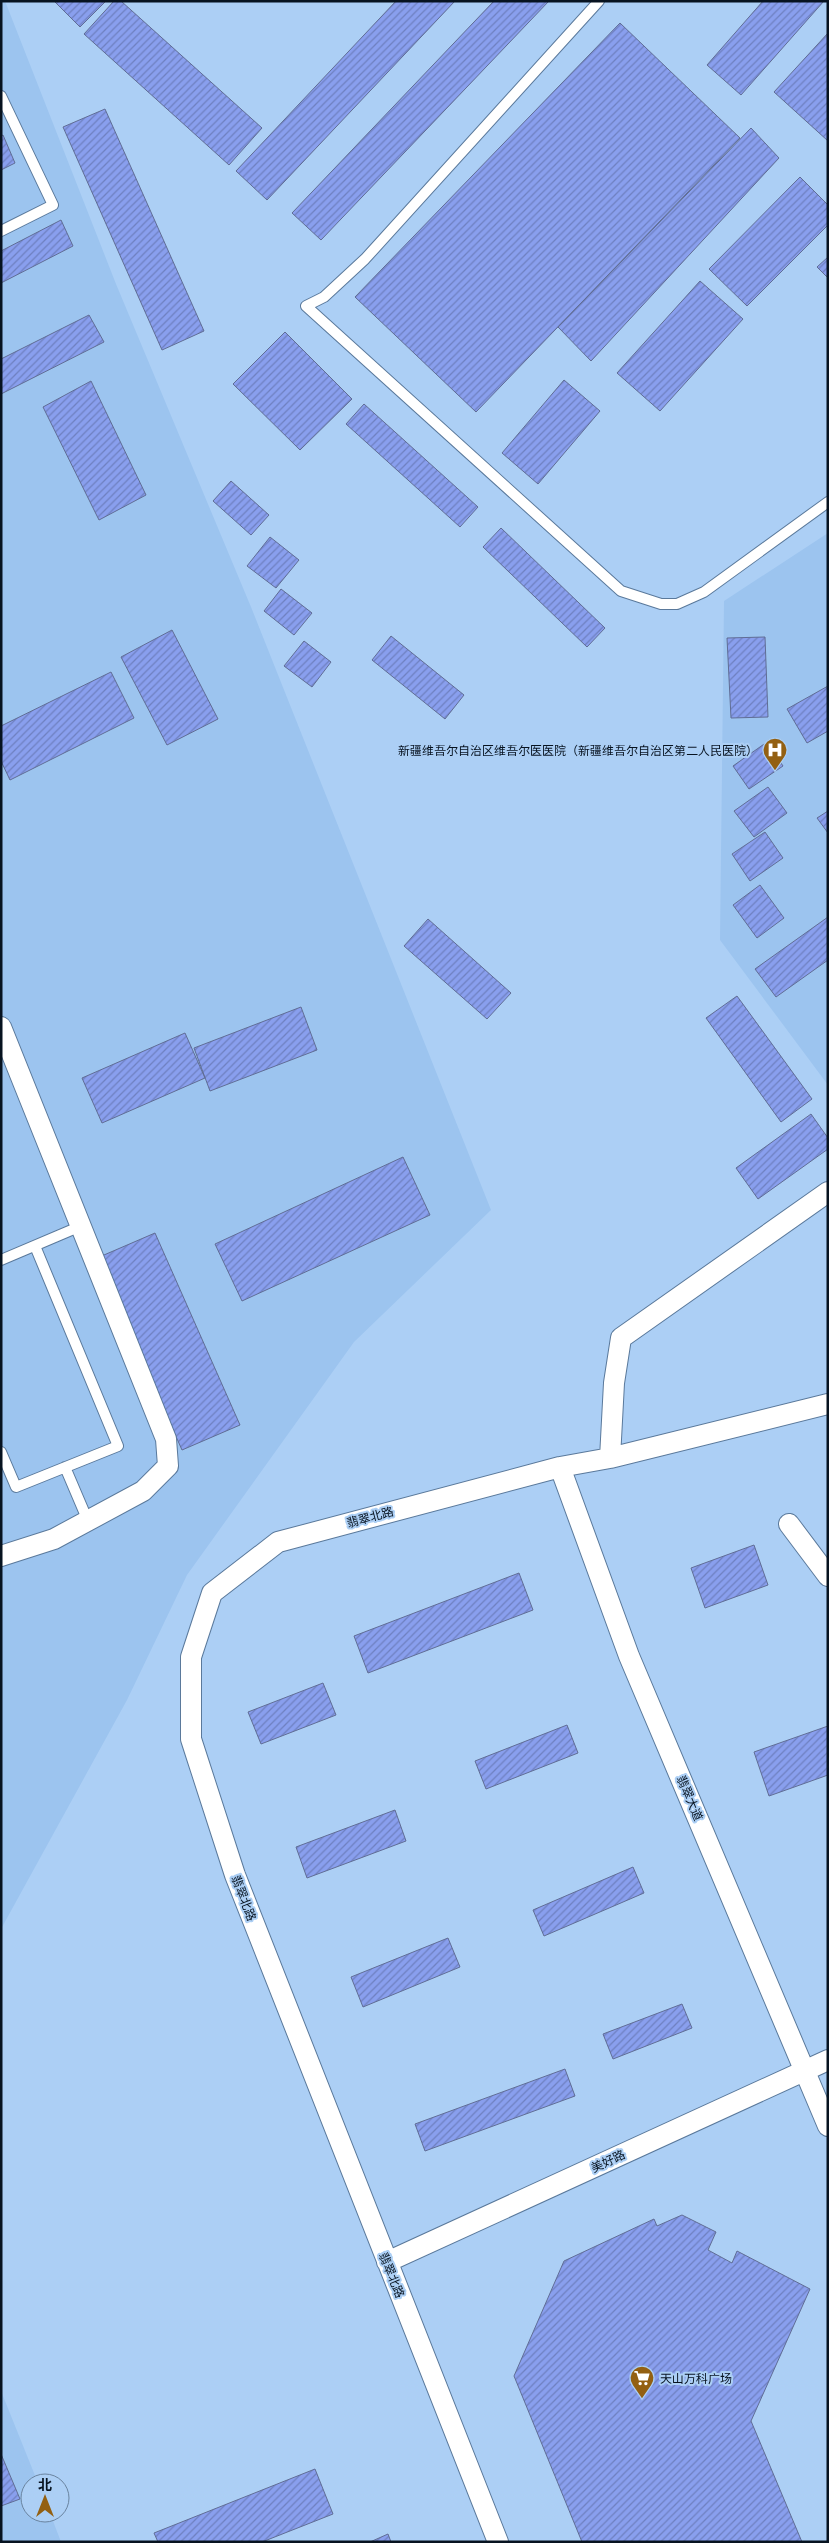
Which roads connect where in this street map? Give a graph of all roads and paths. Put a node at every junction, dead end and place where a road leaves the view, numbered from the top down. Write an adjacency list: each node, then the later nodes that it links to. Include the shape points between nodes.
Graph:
1 (599, 1): 4 (lane, via 365,258 324,297 306,306 621,590 661,604 677,604 704,592)
2 (1, 96): 3 (lane, via 53,205)
3 (1, 231)
4 (828, 502)
5 (1, 1027): 7 (street)
6 (828, 1192): 12 (street, via 621,1338 614,1383)
7 (81, 1226): 8 (lane); 15 (street, via 166,1439 168,1466 143,1491)
8 (35, 1246): 9 (lane); 13 (lane, via 118,1446)
9 (1, 1260)
10 (828, 1404): 12 (street, 翡翠北路)
11 (1, 1452): 13 (lane, via 16,1487)
12 (610, 1458): 14 (street, 翡翠北路)
13 (65, 1467): 15 (lane)
14 (560, 1467): 20 (street, 翡翠大道, via 630,1656); 22 (street, 翡翠北路, via 278,1542 212,1593 191,1657 191,1739 235,1875)
15 (88, 1521): 17 (street, via 54,1539)
16 (789, 1524): 18 (street)
17 (1, 1556)
18 (828, 1576)
19 (828, 2060): 20 (street, 美好路)
20 (804, 2071): 21 (street, 翡翠大道); 22 (street, 美好路)
21 (828, 2126)
22 (388, 2262): 23 (street, 翡翠北路)
23 (498, 2542)

